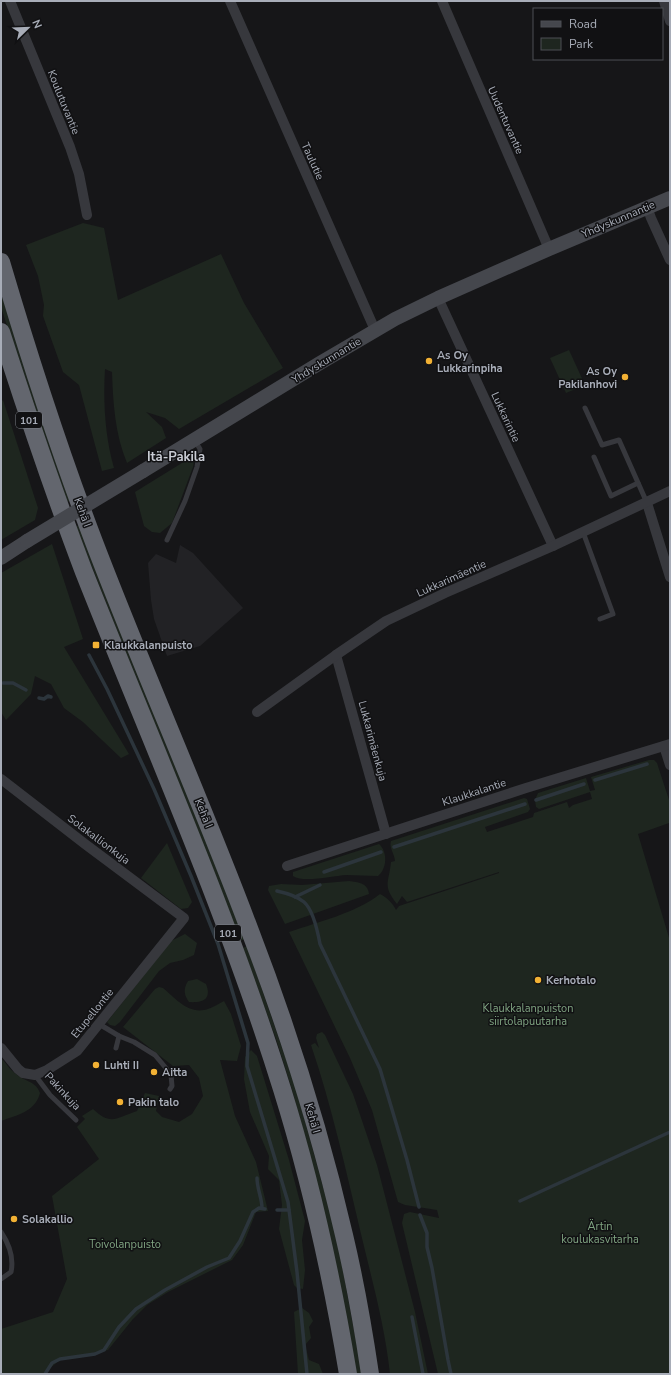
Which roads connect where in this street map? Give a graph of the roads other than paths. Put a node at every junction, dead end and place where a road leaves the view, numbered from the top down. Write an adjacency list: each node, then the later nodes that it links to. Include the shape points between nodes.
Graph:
1 (10, 1): 8 (street, Koulutuvantie, via 70,147 79,174)
2 (230, 1): 13 (street, Taulutie)
3 (442, 1): 9 (street, Uudentuvantie)
4 (664, 1): 5 (street)
5 (670, 21)
6 (670, 198): 7 (main road, Yhdyskunnantie)
7 (647, 206): 9 (main road, Yhdyskunnantie); 10 (street)
8 (87, 215)
9 (549, 249): 12 (main road, Yhdyskunnantie)
10 (670, 260)
11 (1, 262): 45 (highway, Kehä I / 101, via 54,431 95,544 224,862 287,1034 320,1140 345,1236)
12 (438, 298): 13 (main road, Yhdyskunnantie); 23 (street, Lukkarintie)
13 (375, 330): 16 (main road, Yhdyskunnantie)
14 (1, 332): 44 (highway, Kehä I / 101, via 84,572 202,864 267,1041 298,1145 320,1234)
15 (585, 408): 18 (lane, via 602,445 619,440)
16 (195, 440): 22 (lane, via 200,449 197,467); 24 (main road, Yhdyskunnantie, bridge)
17 (594, 457): 18 (lane, via 611,496)
18 (638, 483): 20 (lane)
19 (670, 491): 20 (street, Lukkarimäentie)
20 (646, 503): 21 (street, Lukkarimäentie); 25 (street)
21 (583, 532): 23 (street, Lukkarimäentie); 26 (lane, via 612,614)
22 (167, 540)
23 (553, 546): 27 (street, Lukkarimäentie, via 386,621)
24 (1, 558)
25 (670, 577)
26 (600, 619)
27 (336, 655): 28 (street, Lukkarimäentie); 32 (street, Lukkarimäenkuja)
28 (257, 712)
29 (667, 745): 30 (street); 32 (street, Klaukkalantie)
30 (670, 765)
31 (1, 779): 34 (street, Solakallionkuja)
32 (386, 834): 33 (street, Klaukkalantie)
33 (287, 866)
34 (184, 918): 35 (street, Etupellontie)
35 (100, 1024): 36 (lane); 39 (street, Etupellontie, via 77,1051)
36 (119, 1036): 38 (lane); 40 (lane, via 154,1055 171,1075)
37 (1, 1048): 39 (street, via 23,1073)
38 (116, 1048)
39 (35, 1075): 41 (lane, Pakinkuja, via 50,1095)
40 (170, 1089)
41 (76, 1120)
42 (1, 1232): 43 (lane, via 10,1248 13,1264 11,1272)
43 (1, 1279)
44 (348, 1374)
45 (370, 1374)

